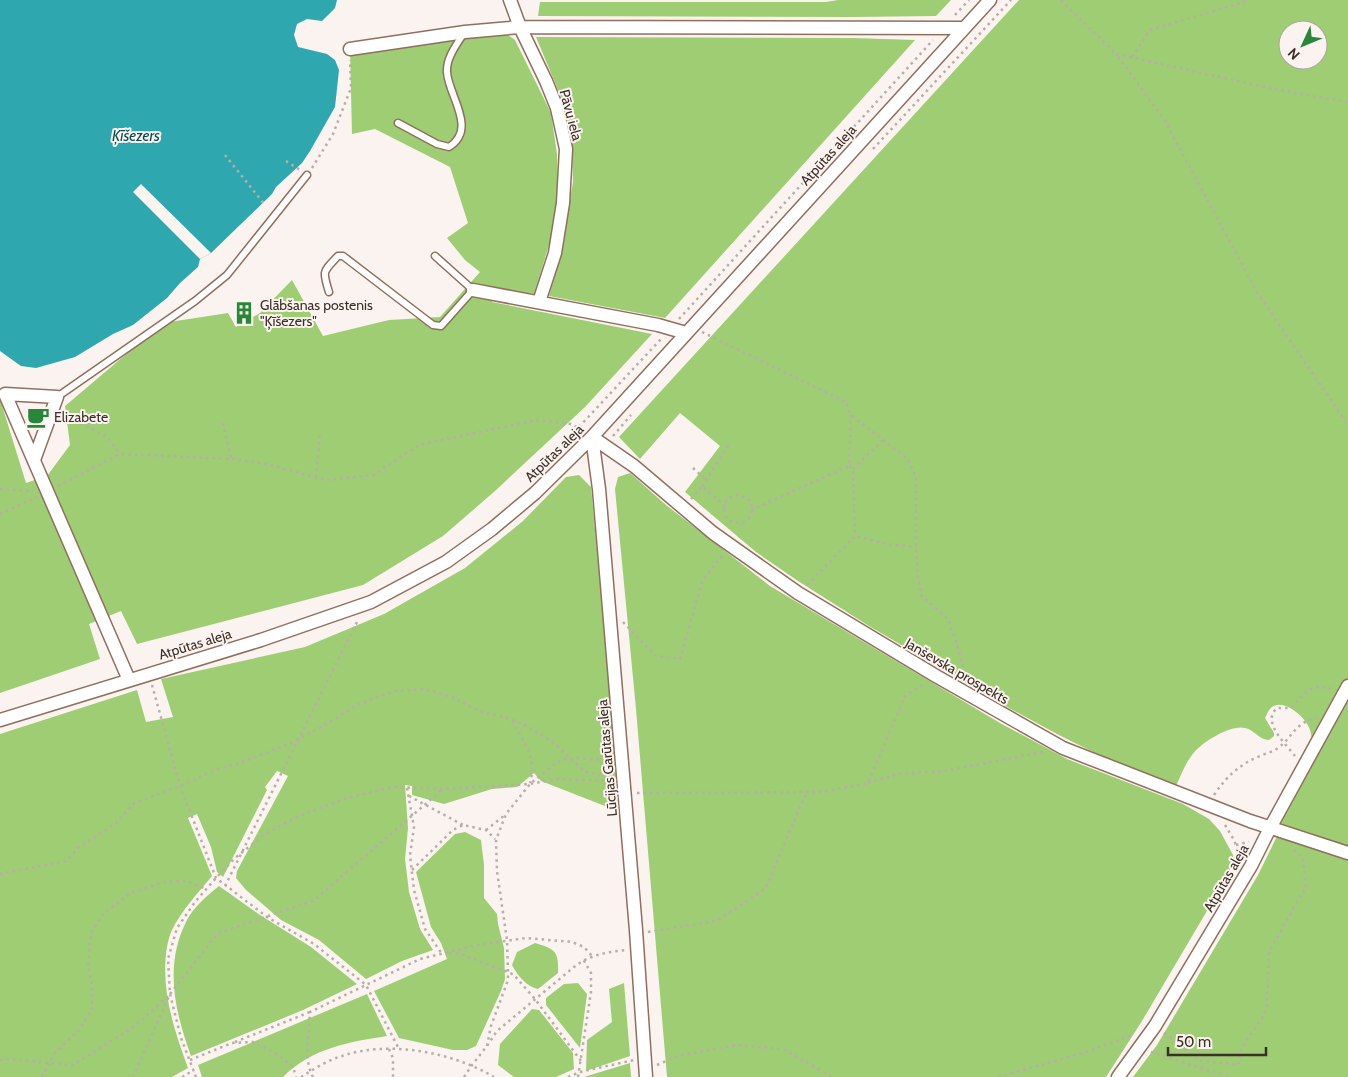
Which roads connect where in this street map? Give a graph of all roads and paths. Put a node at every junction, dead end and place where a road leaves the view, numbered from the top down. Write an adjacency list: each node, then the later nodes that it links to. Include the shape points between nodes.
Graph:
1 (510, 0): 7 (street, Pāvu iela)
2 (969, 0): 8 (path)
3 (990, 0): 9 (street, Atpūtas aleja)
4 (1011, 0): 16 (path)
5 (1061, 0): 12 (path)
6 (1245, 0): 13 (path, via 1150,30)
7 (520, 27): 8 (street); 10 (street); 25 (street, Pāvu iela, via 546,81 566,149 563,203 555,253)
8 (942, 28): 9 (street); 27 (path)
9 (964, 28): 28 (street, Atpūtas aleja)
10 (465, 32): 11 (street); 15 (lane, via 453,51 447,72 460,113 461,130 456,142 448,147 437,144)
11 (350, 49): 20 (path, via 350,88 333,134)
12 (1116, 54): 13 (path); 36 (path, via 1165,120 1257,292)
13 (1132, 57): 14 (path, via 1274,90)
14 (1348, 102)
15 (398, 122)
16 (870, 153)
17 (225, 155): 21 (path)
18 (286, 161): 19 (path)
19 (300, 170)
20 (307, 176): 31 (lane, via 227,275 195,301)
21 (266, 205)
22 (435, 256): 23 (lane)
23 (473, 290): 24 (lane, via 438,327 343,256 338,256 325,270); 25 (street)
24 (329, 292)
25 (538, 302): 27 (street)
26 (711, 326): 29 (path)
27 (670, 328): 28 (street); 37 (path)
28 (689, 330): 29 (path); 39 (street, Atpūtas aleja)
29 (704, 334): 34 (path, via 846,402)
30 (3, 392): 31 (street); 45 (street)
31 (57, 396): 45 (street)
32 (60, 413): 43 (path, via 102,434)
33 (632, 414): 42 (path, via 612,437)
34 (850, 415): 40 (path); 46 (path)
35 (223, 424): 44 (path)
36 (1348, 425)
37 (579, 426): 39 (path); 49 (path, via 537,420 422,444 374,476 326,480)
38 (320, 434): 49 (path)
39 (592, 437): 42 (street, Janševska prospekts); 62 (street, Atpūtas aleja, via 535,493 492,529 446,562); 63 (street, Lūcijas Garūtas aleja)
40 (883, 440): 48 (path); 60 (path, via 911,464 916,478)
41 (729, 445): 50 (path)
42 (609, 448): 55 (street, Janševska prospekts)
43 (120, 454): 44 (path); 53 (path)
44 (231, 459): 49 (path)
45 (34, 460): 53 (street)
46 (849, 466): 48 (path); 56 (path)
47 (693, 468): 50 (path)
48 (853, 469): 58 (path)
49 (316, 477)
50 (706, 480): 51 (path)
51 (702, 486): 54 (path); 55 (path)
52 (0, 489): 53 (path)
53 (47, 492): 57 (path); 66 (street)
54 (724, 506): 56 (path, via 729,498 742,496 749,502); 56 (path, via 728,518 735,523 750,516)
55 (683, 508): 59 (street, Janševska prospekts)
56 (751, 510)
57 (0, 514)
58 (855, 536): 60 (path); 61 (path)
59 (730, 544): 61 (street, Janševska prospekts); 63 (path, via 702,582 680,659 656,656 618,616)
60 (916, 547): 68 (path, via 921,595 948,619)
61 (798, 593): 65 (street, Janševska prospekts)
62 (366, 603): 64 (street, Atpūtas aleja, via 261,640); 72 (path)
63 (610, 615): 76 (street, Lūcijas Garūtas aleja)
64 (149, 674): 66 (street, Atpūtas aleja); 80 (path)
65 (936, 676): 68 (street, Janševska prospekts); 78 (path, via 905,696)
66 (129, 680): 71 (street, Atpūtas aleja)
67 (1347, 689): 70 (street, Atpūtas aleja); 73 (path, via 1313,688 1291,708 1274,709 1271,722)
68 (970, 696): 74 (street, Janševska prospekts)
69 (511, 719): 72 (path, via 479,711 424,689 394,691 359,704); 75 (path, via 554,744); 79 (path, via 529,751 533,772)
70 (1330, 719): 73 (path, via 1306,721); 77 (street, Atpūtas aleja)
71 (0, 720)
72 (299, 739): 80 (path); 95 (path)
73 (1284, 742): 77 (path); 87 (path, via 1276,750 1237,769 1224,781)
74 (1062, 748): 78 (path, via 944,771 898,774); 87 (street, Janševska prospekts)
75 (570, 759): 76 (path); 79 (path, via 556,763); 82 (path, via 584,771)
76 (622, 760): 82 (street, Lūcijas Garūtas aleja)
77 (1304, 766): 91 (street, Atpūtas aleja)
78 (868, 783): 84 (path, via 824,792)
79 (530, 784): 82 (path, via 556,780); 83 (path); 88 (path)
80 (180, 786): 99 (path, via 133,804 116,823 78,848 67,861); 100 (path)
81 (407, 787): 83 (path); 85 (path); 95 (path, via 392,787 347,798 301,815 265,834)
82 (624, 787): 84 (path); 106 (street, Lūcijas Garūtas aleja)
83 (443, 789): 86 (path)
84 (806, 792): 104 (path, via 764,889 716,921)
85 (408, 795): 86 (path); 89 (path)
86 (426, 804): 89 (path); 90 (path)
87 (1214, 807): 91 (street, Janševska prospekts); 97 (path, via 1234,840 1242,862)
88 (506, 814): 92 (path); 93 (path)
89 (412, 816): 98 (path); 103 (path, via 313,902)
90 (463, 825): 92 (path); 98 (path, via 453,830)
91 (1270, 828): 96 (street, Janševska prospekts); 97 (street, Atpūtas aleja)
92 (486, 830): 93 (path)
93 (496, 840): 105 (path, via 497,872)
94 (1290, 846): 116 (path, via 1303,857 1306,888 1269,952 1267,1006 1242,1047 1238,1065 1198,1060)
95 (242, 853): 100 (path); 101 (path)
96 (1348, 853)
97 (1251, 866): 116 (street, Atpūtas aleja)
98 (412, 870): 108 (path, via 425,928)
99 (0, 874)
100 (216, 878): 101 (path); 102 (path)
101 (225, 886): 103 (path)
102 (206, 889): 113 (path, via 177,928 168,959); 127 (path, via 187,881 164,882 130,893 103,914 90,933 88,965 92,1009 79,1030)
103 (267, 916): 112 (path, via 314,944); 113 (path, via 218,933)
104 (644, 932)
105 (507, 940): 107 (path); 109 (path, via 526,938 572,942 584,947); 111 (path)
106 (637, 949): 109 (path); 125 (street, Lūcijas Garūtas aleja)
107 (448, 952): 108 (path); 111 (path)
108 (442, 954): 112 (path, via 420,959)
109 (592, 956): 110 (path)
110 (583, 959): 114 (path); 126 (path, via 591,973 591,992)
111 (508, 972): 114 (path); 119 (path)
112 (366, 985): 115 (path); 122 (path)
113 (170, 994): 124 (path); 127 (path, via 135,1026 97,1052 73,1065); 134 (path)
114 (535, 999): 119 (path, via 497,1030); 126 (path)
115 (310, 1012): 118 (path); 130 (path)
116 (1155, 1026): 121 (street, Atpūtas aleja)
117 (1132, 1035): 146 (path, via 1083,1053)
118 (232, 1043): 124 (path); 137 (path, via 253,1042 277,1054 293,1067)
119 (487, 1046): 128 (path)
120 (389, 1048): 122 (path); 130 (path, via 340,1056); 140 (path)
121 (1140, 1048): 147 (street, Atpūtas aleja); 148 (path)
122 (399, 1049): 128 (path)
123 (0, 1060): 127 (path)
124 (190, 1060): 129 (path)
125 (644, 1060): 131 (path, via 630,1060); 132 (street, Lūcijas Garūtas aleja)
126 (581, 1061): 131 (path)
127 (49, 1063): 133 (path)
128 (472, 1065): 141 (path); 142 (path)
129 (194, 1070): 135 (path); 136 (path)
130 (310, 1072): 138 (path); 139 (path)
131 (580, 1072): 143 (path); 144 (path)
132 (651, 1074): 145 (path, via 654,1066 678,1056 736,1045 783,1049)
133 (42, 1077)
134 (133, 1077)
135 (182, 1077)
136 (196, 1077)
137 (296, 1077)
138 (301, 1077)
139 (313, 1077)
140 (393, 1077)
141 (464, 1077)
142 (494, 1077)
143 (568, 1077)
144 (578, 1077)
145 (832, 1077)
146 (998, 1077)
147 (1118, 1077)
148 (1228, 1077)

